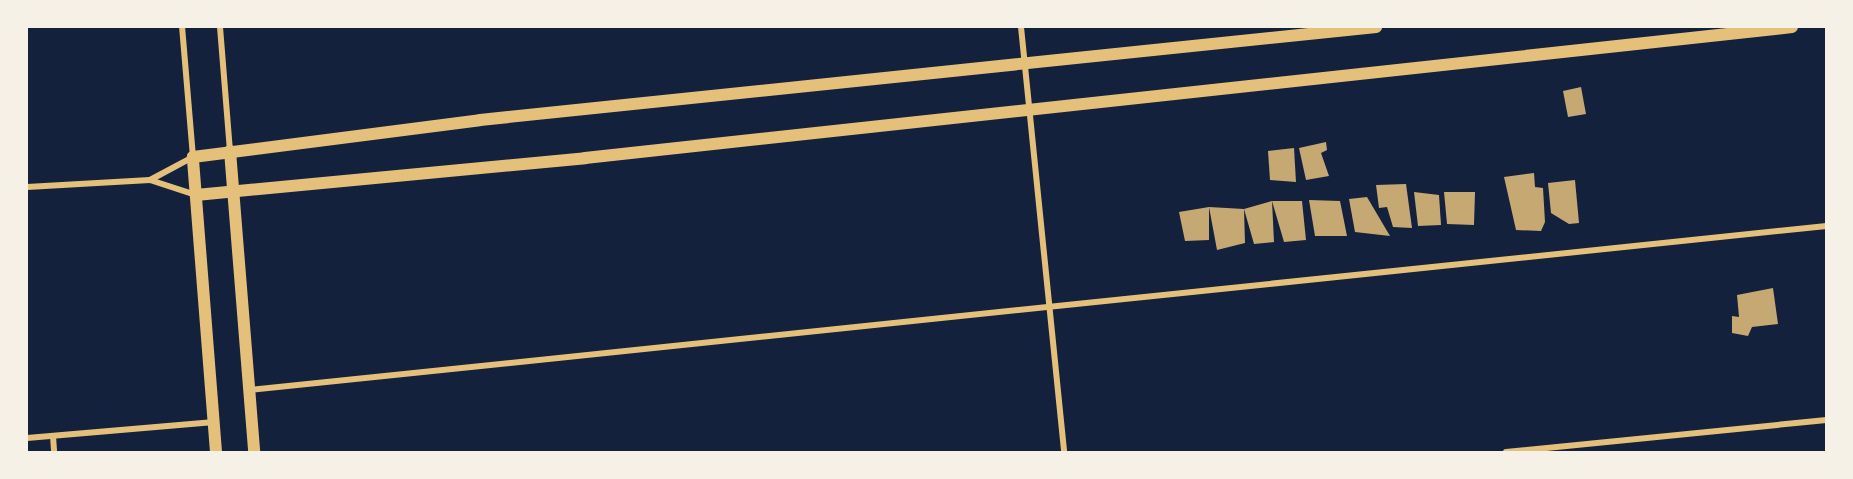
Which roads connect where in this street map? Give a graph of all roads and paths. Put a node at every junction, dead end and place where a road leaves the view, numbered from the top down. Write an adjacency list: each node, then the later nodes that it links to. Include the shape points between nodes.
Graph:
1 (182, 27): 9 (street)
2 (220, 27): 8 (street)
3 (1021, 27): 6 (street)
4 (1376, 27): 6 (main road)
5 (1792, 27): 7 (main road)
6 (1024, 63): 7 (street); 8 (main road, via 480,120)
7 (1029, 110): 12 (main road); 15 (street)
8 (230, 152): 9 (main road); 12 (main road)
9 (193, 157): 10 (street); 13 (main road)
10 (150, 180): 11 (street); 13 (street)
11 (27, 187)
12 (234, 191): 13 (main road); 16 (main road)
13 (196, 195): 18 (main road)
14 (1826, 226): 15 (street)
15 (1049, 307): 16 (street); 24 (street)
16 (250, 390): 23 (main road)
17 (1826, 420): 25 (street)
18 (214, 422): 19 (street); 22 (main road)
19 (53, 436): 20 (street); 21 (street)
20 (27, 438)
21 (54, 452)
22 (216, 452)
23 (254, 452)
24 (1064, 452)
25 (1506, 452)

